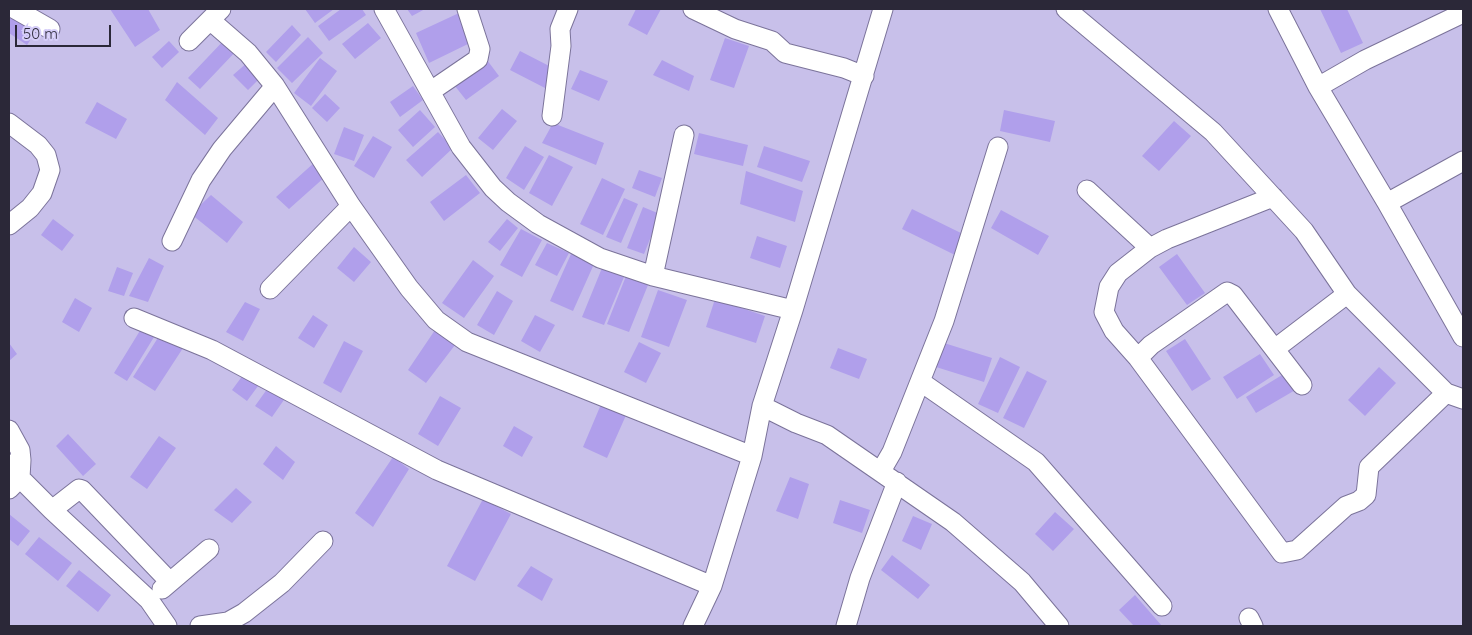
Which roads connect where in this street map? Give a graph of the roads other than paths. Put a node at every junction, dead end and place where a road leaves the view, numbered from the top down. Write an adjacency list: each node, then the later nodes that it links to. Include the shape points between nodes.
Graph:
1 (16, 9): 11 (street)
2 (384, 9): 16 (street)
3 (467, 9): 16 (street, via 480,49 478,59)
4 (568, 9): 17 (street, via 560,29 561,46)
5 (693, 9): 13 (street, via 735,29 772,41 785,53)
6 (883, 9): 13 (street)
7 (1066, 9): 23 (street, via 1213,132)
8 (1278, 9): 15 (street)
9 (1463, 13): 15 (street, via 1365,60)
10 (216, 14): 12 (street); 14 (street)
11 (50, 29)
12 (189, 41)
13 (864, 76): 32 (street)
14 (274, 86): 25 (street); 27 (street, via 222,149 202,180)
15 (1318, 87): 24 (street)
16 (431, 91): 29 (street, via 461,147 508,202 538,224 600,258)
17 (552, 116)
18 (9, 123): 26 (street, via 46,154 50,170 42,193)
19 (684, 135): 29 (street)
20 (998, 147): 37 (street, via 944,321)
21 (1463, 161): 24 (street)
22 (1087, 190): 28 (street)
23 (1273, 197): 28 (street); 31 (street, via 1304,231)
24 (1388, 203): 34 (street)
25 (351, 206): 30 (street); 42 (street, via 436,320 467,342)
26 (9, 225)
27 (172, 241)
28 (1150, 248): 36 (street, via 1118,273 1104,303 1107,319)
29 (653, 276): 32 (street)
30 (270, 289)
31 (1347, 294): 35 (street); 39 (street)
32 (794, 310): 40 (street)
33 (134, 318): 54 (street, via 212,350 438,470)
34 (1463, 336)
35 (1276, 348): 36 (street, via 1233,294 1227,292 1151,345); 38 (street)
36 (1138, 358): 39 (street, via 1282,552 1297,550 1346,506 1359,502 1366,494 1369,467)
37 (921, 382): 43 (street); 56 (street, via 1036,462)
38 (1302, 385)
39 (1455, 396)
40 (762, 406): 42 (street); 43 (street, via 827,435)
41 (9, 430): 44 (street, via 20,450)
42 (752, 456): 54 (street)
43 (881, 471): 45 (street)
44 (12, 477): 46 (street)
45 (897, 482): 60 (street, via 860,578); 61 (street, via 953,522 1022,582)
46 (52, 510): 47 (street, via 79,489); 51 (street)
47 (126, 536): 50 (street); 51 (street)
48 (324, 542): 58 (street, via 282,583 244,613 228,622)
49 (209, 549): 53 (street)
50 (146, 556): 52 (street); 53 (street)
51 (105, 559): 52 (street)
52 (127, 579): 55 (street)
53 (170, 582): 55 (street)
54 (712, 586): 59 (street)
55 (149, 600): 57 (street)
56 (1162, 606)
57 (167, 626)
58 (200, 626)
59 (694, 626)
60 (846, 626)
61 (1059, 626)

